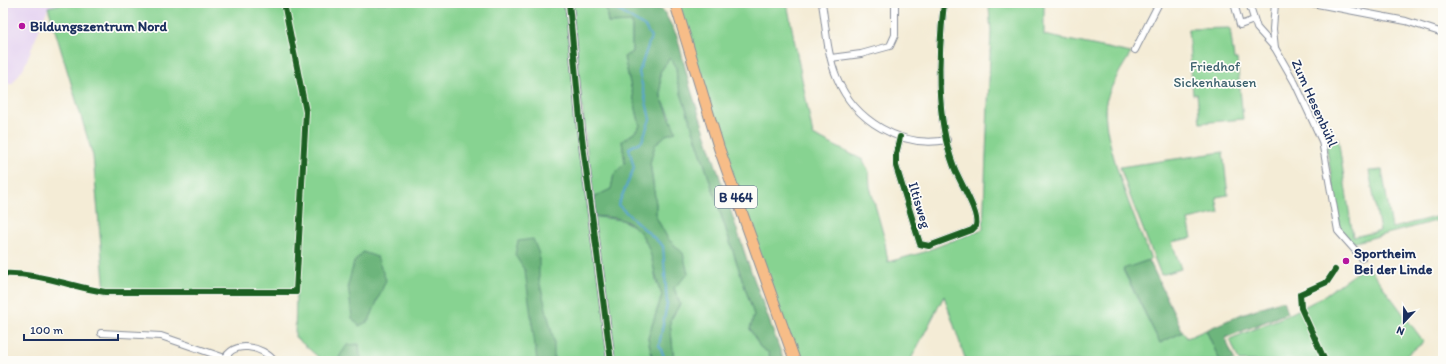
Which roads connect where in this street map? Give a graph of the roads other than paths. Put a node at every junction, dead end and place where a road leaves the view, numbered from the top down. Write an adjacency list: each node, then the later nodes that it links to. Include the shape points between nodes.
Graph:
1 (569, 3): 22 (street, via 581,130)
2 (675, 3): 23 (main road, B 464, via 719,148)
3 (822, 3): 15 (street)
4 (895, 3): 15 (street, via 895,35 890,46 861,54)
5 (944, 3): 17 (street, via 941,82)
6 (1159, 3): 14 (street)
7 (1234, 3): 11 (street, via 1240,25)
8 (1249, 3): 11 (street)
9 (1275, 3): 13 (street, Zum Hesenbühl, via 1273,29)
10 (1312, 3): 12 (street, via 1406,21)
11 (1254, 20): 13 (street, via 1259,32)
12 (1443, 33)
13 (1276, 48): 18 (street, Zum Hesenbühl, via 1322,141 1338,231)
14 (1135, 50)
15 (831, 58): 16 (street, via 839,82 851,102 871,122)
16 (900, 137): 17 (street, via 920,142); 17 (street, Iltisweg, via 896,166 920,244 925,246 932,246 968,233 976,226 976,216 957,176)
17 (947, 140)
18 (1362, 258)
19 (101, 333): 20 (street, via 161,336)
20 (225, 360): 21 (street, via 240,348 255,347)
21 (274, 361)
22 (611, 361)
23 (796, 361)

